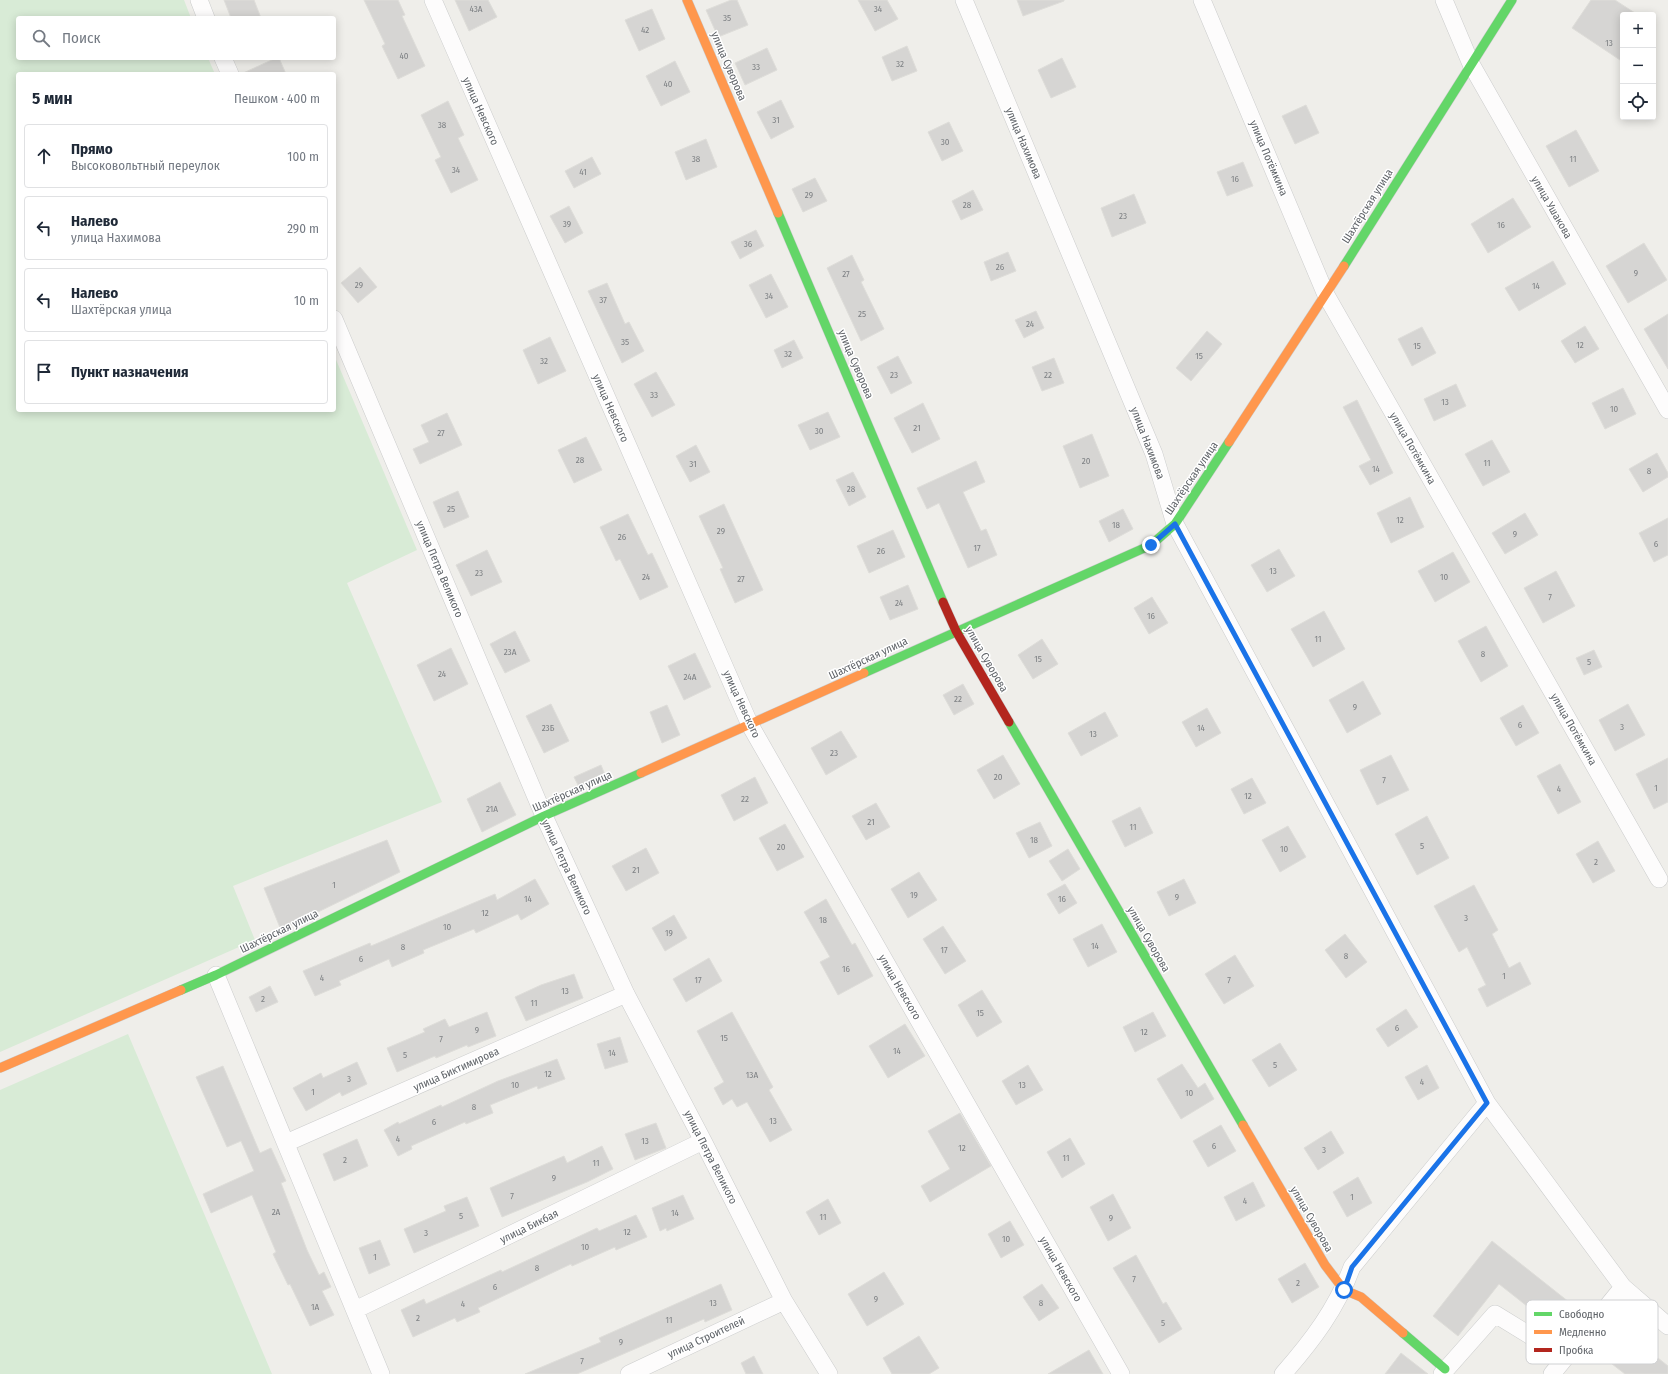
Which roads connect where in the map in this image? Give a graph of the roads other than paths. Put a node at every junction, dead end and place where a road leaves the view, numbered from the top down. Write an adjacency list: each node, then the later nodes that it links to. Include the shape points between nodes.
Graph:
1 (199, 0): 8 (street)
2 (433, 0): 17 (street, улица Невского)
3 (687, 0): 16 (street, улица Суворова)
4 (964, 0): 15 (street, улица Нахимова, via 1154,454)
5 (1202, 0): 12 (street, улица Потёмкина)
6 (1444, 0): 10 (street, улица Ушакова)
7 (1512, 0): 10 (street, Шахтёрская улица)
8 (205, 16)
9 (224, 60): 11 (street)
10 (1471, 64): 12 (street, Шахтёрская улица); 14 (street, улица Ушакова)
11 (229, 72)
12 (1326, 295): 15 (street, Шахтёрская улица); 19 (street, улица Потёмкина)
13 (336, 324): 18 (street, улица Петра Великого)
14 (1668, 410)
15 (1175, 524): 16 (street, Шахтёрская улица, via 1151,545); 23 (street, улица Нахимова)
16 (956, 631): 17 (street, Шахтёрская улица); 27 (street, улица Суворова, via 1325,1265)
17 (750, 725): 18 (street, Шахтёрская улица); 40 (street, улица Невского)
18 (544, 816): 20 (street, Шахтёрская улица); 21 (street, улица Петра Великого)
19 (1659, 878)
20 (216, 974): 22 (street, Шахтёрская улица); 25 (street)
21 (626, 994): 24 (street, улица Петра Великого); 25 (street, улица Биктимирова)
22 (0, 1068)
23 (1487, 1103): 26 (street, улица Нахимова); 27 (street, via 1352,1267)
24 (703, 1141): 30 (street, улица Петра Великого); 31 (street, улица Бикбая)
25 (286, 1143): 31 (street)
26 (1623, 1287): 28 (street); 29 (street, улица Нахимова)
27 (1344, 1290): 36 (street, via 1361,1297); 41 (street, via 1313,1340)
28 (1612, 1300)
29 (1638, 1300)
30 (784, 1301): 38 (street, улица Строителей); 39 (street, улица Петра Великого)
31 (355, 1310): 37 (street)
32 (1658, 1317): 33 (street, улица Нахимова)
33 (1668, 1326)
34 (1526, 1333): 36 (street, via 1495,1314)
35 (1560, 1364): 42 (street)
36 (1443, 1371)
37 (381, 1374)
38 (629, 1374)
39 (829, 1374)
40 (1121, 1374)
41 (1283, 1374)
42 (1552, 1374)

